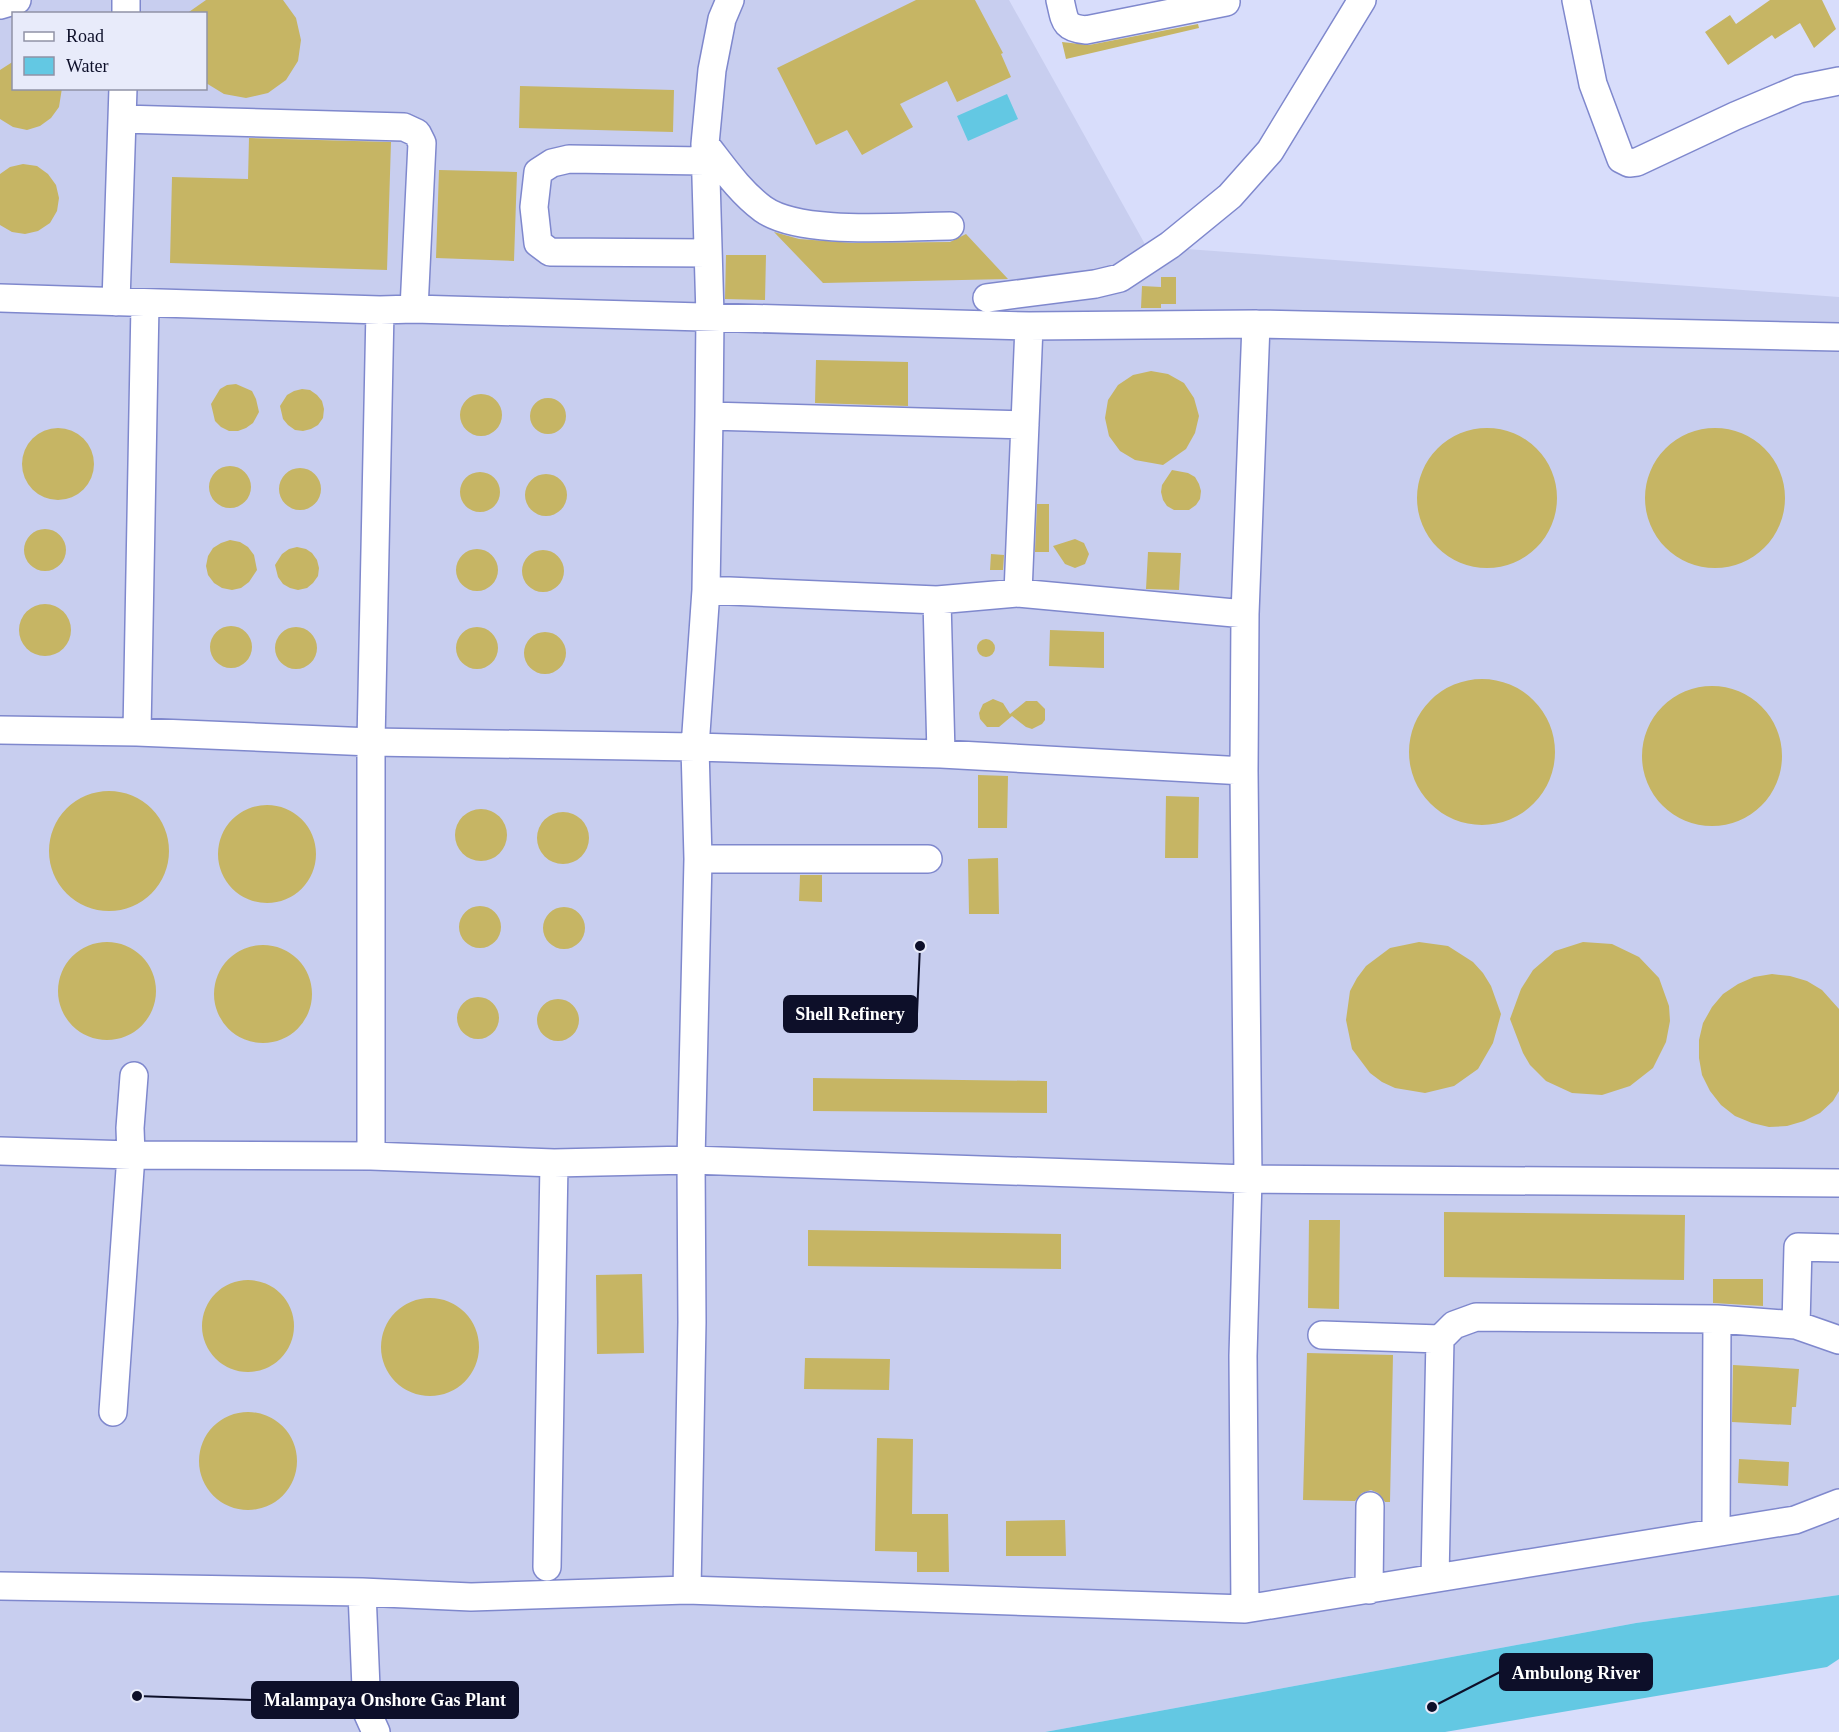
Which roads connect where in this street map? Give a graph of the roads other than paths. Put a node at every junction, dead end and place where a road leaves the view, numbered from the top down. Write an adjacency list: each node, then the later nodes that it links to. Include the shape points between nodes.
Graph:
1 (17, 0): 7 (lane)
2 (730, 0): 11 (lane, via 722,19 712,70)
3 (1060, 0): 6 (lane, via 1065,23 1071,29 1086,30)
4 (1362, 0): 15 (lane, via 1270,151 1230,196 1170,245 1120,278)
5 (1576, 0): 8 (lane, via 1593,84 1621,159 1629,163 1799,89)
6 (1226, 2)
7 (0, 5)
8 (1839, 81)
9 (123, 90): 10 (lane)
10 (122, 119): 16 (lane); 18 (lane, via 404,127 417,132 422,143)
11 (705, 152): 12 (lane, via 765,210 787,221 825,227); 13 (lane); 13 (lane, via 552,163 538,172 534,207 538,243 550,252)
12 (950, 226)
13 (708, 253): 20 (lane)
14 (0, 298): 16 (lane)
15 (987, 298)
16 (116, 302): 17 (lane)
17 (145, 304): 19 (lane); 31 (lane)
18 (414, 309): 19 (lane); 20 (lane)
19 (380, 310): 32 (lane)
20 (710, 316): 22 (lane); 24 (lane)
21 (1256, 324): 22 (lane); 23 (lane); 29 (lane)
22 (1029, 326): 25 (lane)
23 (1839, 337)
24 (709, 416): 25 (lane); 26 (lane)
25 (1025, 425): 27 (lane)
26 (706, 590): 28 (lane); 33 (lane)
27 (1018, 593): 28 (lane); 29 (lane)
28 (937, 600): 34 (lane)
29 (1245, 614): 35 (lane)
30 (0, 730): 31 (lane)
31 (137, 732): 32 (lane)
32 (371, 742): 33 (lane); 41 (lane)
33 (695, 747): 34 (lane); 36 (lane)
34 (941, 754): 35 (lane)
35 (1244, 771): 44 (lane)
36 (698, 859): 37 (lane); 42 (lane)
37 (928, 859)
38 (134, 1076): 40 (lane)
39 (0, 1151): 40 (lane)
40 (131, 1155): 41 (lane); 52 (lane)
41 (371, 1156): 43 (lane)
42 (691, 1160): 43 (lane); 44 (lane); 59 (lane)
43 (554, 1163): 56 (lane)
44 (1248, 1179): 45 (lane); 62 (lane)
45 (1839, 1183)
46 (1839, 1248): 48 (lane, via 1798,1247)
47 (1717, 1319): 48 (lane); 50 (lane, via 1476,1317 1454,1325); 55 (lane)
48 (1797, 1325): 51 (lane)
49 (1322, 1335): 50 (lane)
50 (1440, 1340): 57 (lane)
51 (1839, 1340)
52 (113, 1412)
53 (1839, 1503): 55 (lane, via 1795,1520)
54 (1370, 1506): 60 (lane)
55 (1716, 1532): 57 (lane)
56 (548, 1567)
57 (1435, 1578): 60 (lane)
58 (0, 1586): 61 (lane)
59 (687, 1590): 61 (lane, via 471,1598); 62 (lane)
60 (1369, 1590): 62 (lane)
61 (362, 1592): 63 (lane, via 367,1712)
62 (1245, 1610)
63 (376, 1732)

